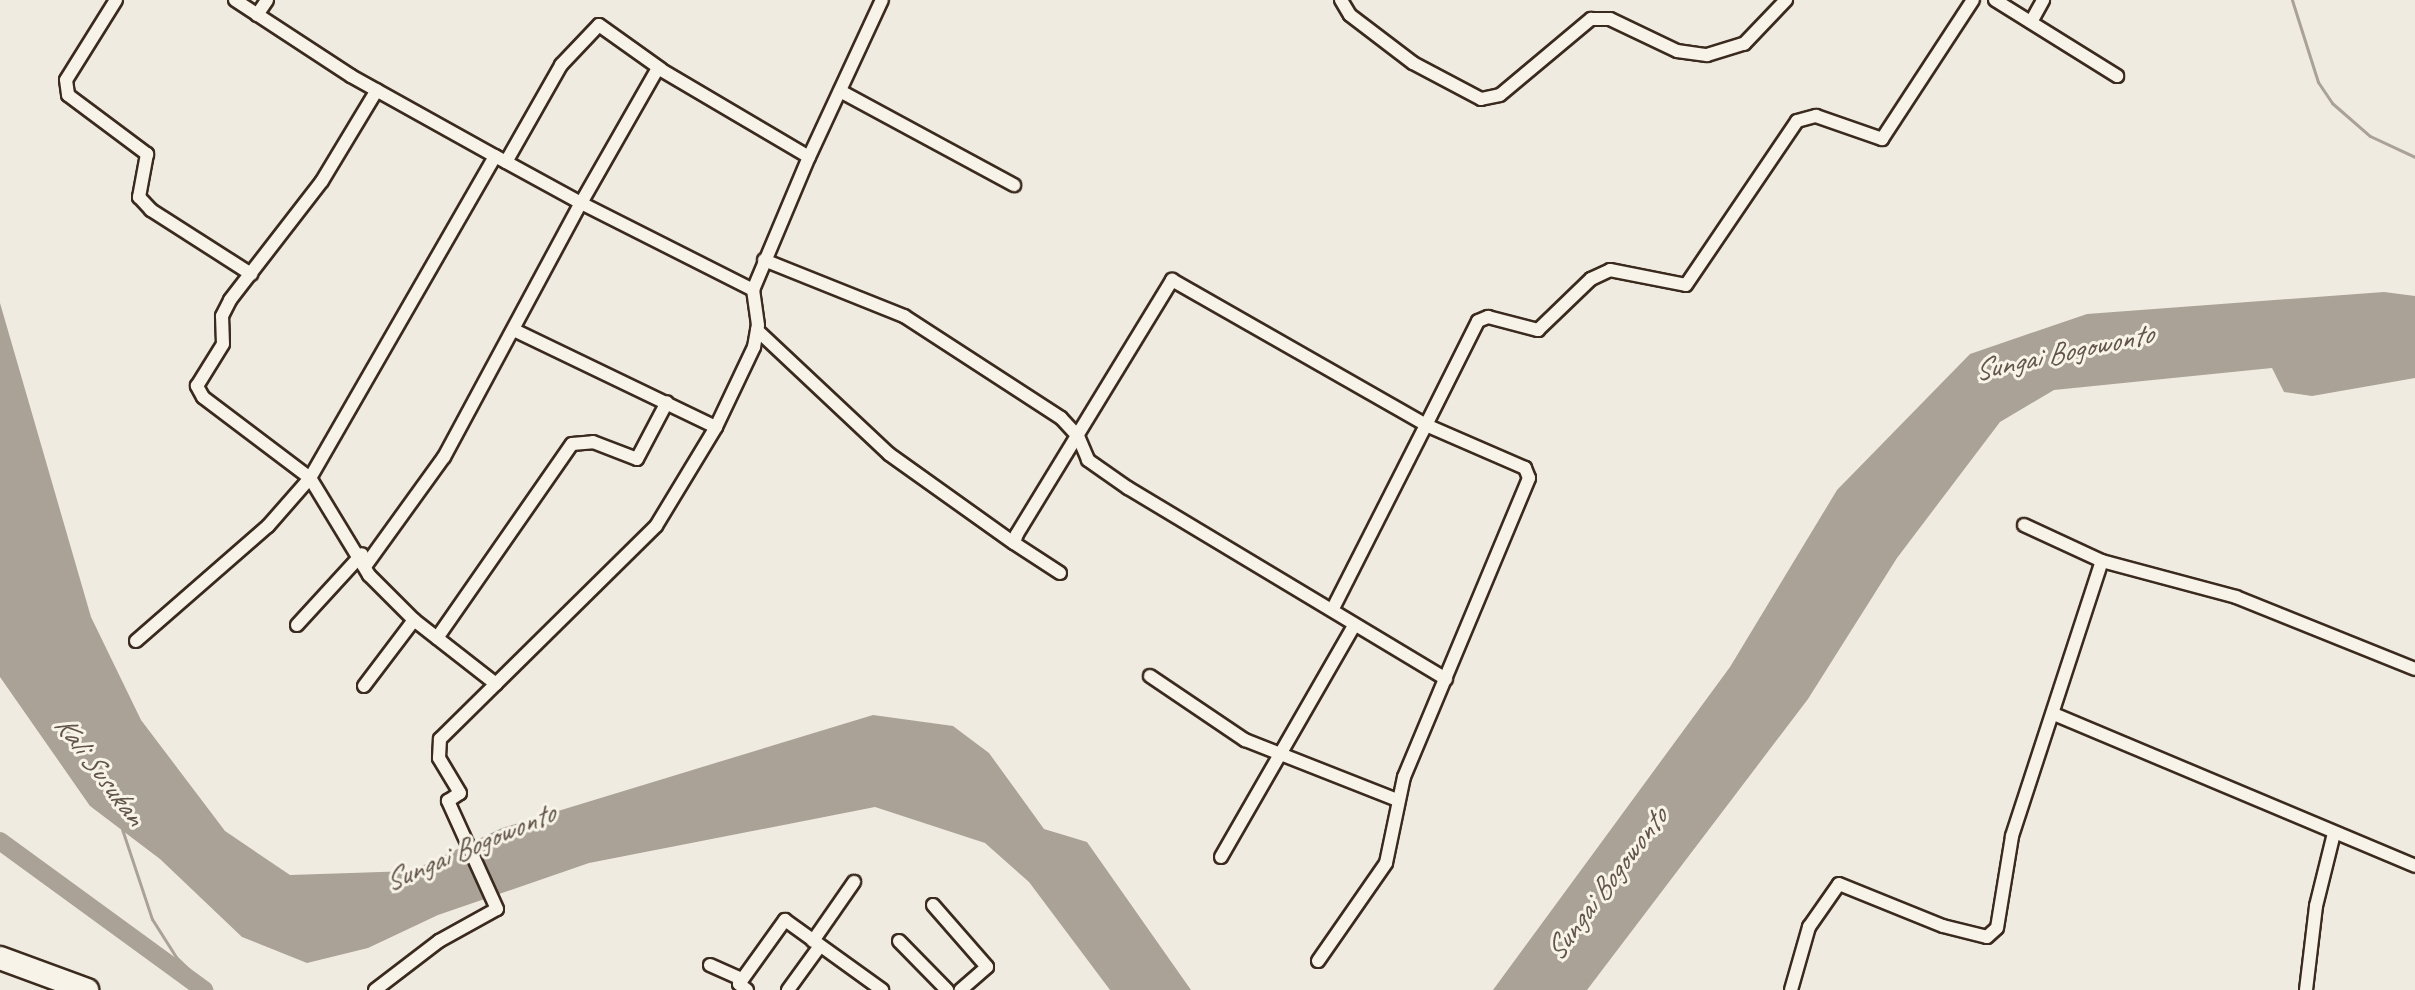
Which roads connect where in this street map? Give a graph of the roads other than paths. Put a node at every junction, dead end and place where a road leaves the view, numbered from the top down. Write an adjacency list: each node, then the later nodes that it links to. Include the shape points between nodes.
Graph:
1 (116, 0): 21 (street, via 66,80 68,95 147,154 139,197 151,210)
2 (235, 0): 10 (street)
3 (267, 0): 10 (street)
4 (882, 0): 15 (street)
5 (1341, 0): 6 (street, via 1350,15 1413,63 1481,99 1500,95 1591,19 1610,19 1677,51 1707,55 1744,44)
6 (1786, 0)
7 (1973, 0): 26 (street, via 1887,135 1873,140 1816,116 1801,118 1686,285 1610,270 1591,279 1538,330 1480,319)
8 (1995, 0): 11 (street)
9 (2043, 0): 11 (street)
10 (257, 15): 14 (street)
11 (2031, 22): 13 (street)
12 (661, 69): 16 (street); 17 (street, via 599,25 561,65); 19 (street, via 653,72)
13 (2117, 76)
14 (377, 90): 17 (street); 21 (street, via 322,181)
15 (840, 91): 16 (street); 18 (street)
16 (809, 157): 20 (street)
17 (500, 159): 19 (street); 29 (street)
18 (1014, 185)
19 (581, 203): 22 (street); 23 (street)
20 (764, 260): 22 (street); 28 (street, via 904,316 1061,418)
21 (251, 274): 29 (street, via 222,316 223,344 197,386 203,397)
22 (753, 290): 24 (street)
23 (514, 330): 25 (street); 32 (street, via 444,457)
24 (757, 330): 27 (street); 31 (street, via 889,454)
25 (667, 402): 27 (street); 39 (street, via 637,459 593,442 572,444)
26 (1426, 425): 28 (street, via 1172,280); 35 (street); 43 (street, via 1529,475)
27 (716, 427): 44 (street, via 656,526)
28 (1078, 436): 31 (street); 35 (street, via 1088,460 1116,480)
29 (310, 478): 32 (street); 40 (street, via 268,526)
30 (2024, 525): 33 (street)
31 (1014, 543): 34 (street)
32 (364, 559): 36 (street); 37 (street)
33 (2102, 561): 41 (street, via 2236,597); 46 (street)
34 (1060, 573)
35 (1333, 608): 38 (street)
36 (414, 620): 39 (street); 45 (street)
37 (297, 625)
38 (1354, 626): 43 (street); 47 (street)
39 (437, 638): 44 (street)
40 (136, 641)
41 (2415, 669)
42 (1150, 676): 47 (street, via 1245,740)
43 (1446, 679): 48 (street)
44 (496, 684): 62 (street, via 440,739 439,758 459,785 460,793 448,801 497,900 496,911 439,941)
45 (364, 686)
46 (2054, 714): 49 (street); 66 (street, via 2012,836 1992,934 1936,924 1839,884 1809,927)
47 (1278, 753): 48 (street); 50 (street)
48 (1397, 800): 57 (street, via 1386,863)
49 (2334, 833): 51 (street); 67 (street, via 2316,906)
50 (1221, 857)
51 (2415, 866)
52 (854, 882): 55 (street)
53 (933, 905): 65 (street, via 987,967)
54 (899, 941): 64 (street)
55 (817, 944): 59 (street, via 785,920); 60 (street); 63 (street)
56 (0, 958): 61 (highway)
57 (1318, 961)
58 (710, 965): 59 (street)
59 (745, 984)
60 (796, 987)
61 (87, 990)
62 (375, 990)
63 (882, 990)
64 (947, 990)
65 (961, 990)
66 (1791, 990)
67 (2306, 990)

